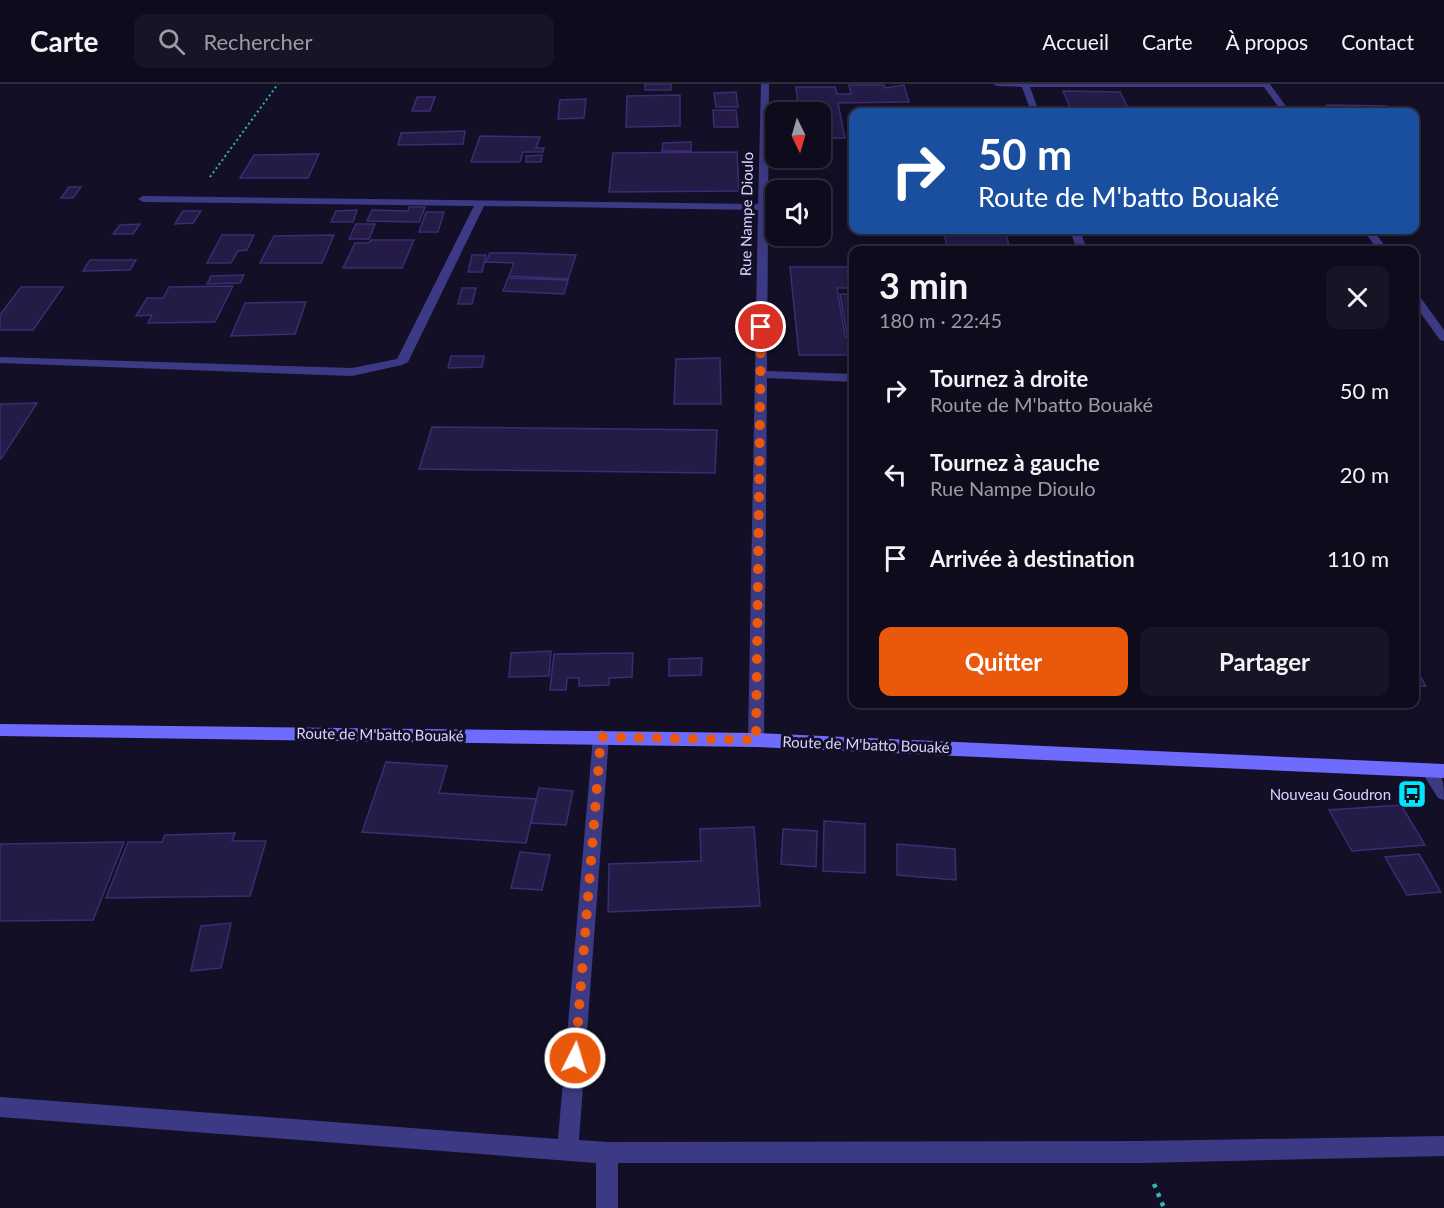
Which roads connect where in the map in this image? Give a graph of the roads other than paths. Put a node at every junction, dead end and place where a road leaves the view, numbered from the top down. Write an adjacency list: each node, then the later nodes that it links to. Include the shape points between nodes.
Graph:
1 (765, 84): 9 (street, Rue Nampe Dioulo)
2 (997, 84): 3 (street)
3 (1025, 84): 4 (street); 5 (street)
4 (1266, 85): 6 (street)
5 (1034, 108)
6 (1283, 108)
7 (143, 199): 8 (street)
8 (481, 202): 9 (street); 12 (street, via 402,362 352,372)
9 (763, 207): 13 (street, Rue Nampe Dioulo)
10 (1419, 303): 11 (street)
11 (1444, 338)
12 (0, 360)
13 (760, 374): 14 (street); 17 (street, Rue Nampe Dioulo)
14 (849, 378)
15 (0, 730): 16 (street, Route de M'batto Bouaké)
16 (601, 737): 17 (street, Route de M'batto Bouaké); 22 (street)
17 (756, 740): 18 (street, Route de M'batto Bouaké)
18 (1437, 771): 19 (street)
19 (1444, 793)
20 (0, 1107): 22 (street)
21 (1444, 1146): 23 (street, via 1142,1152)
22 (568, 1150): 23 (street)
23 (607, 1153): 24 (street)
24 (607, 1208)

